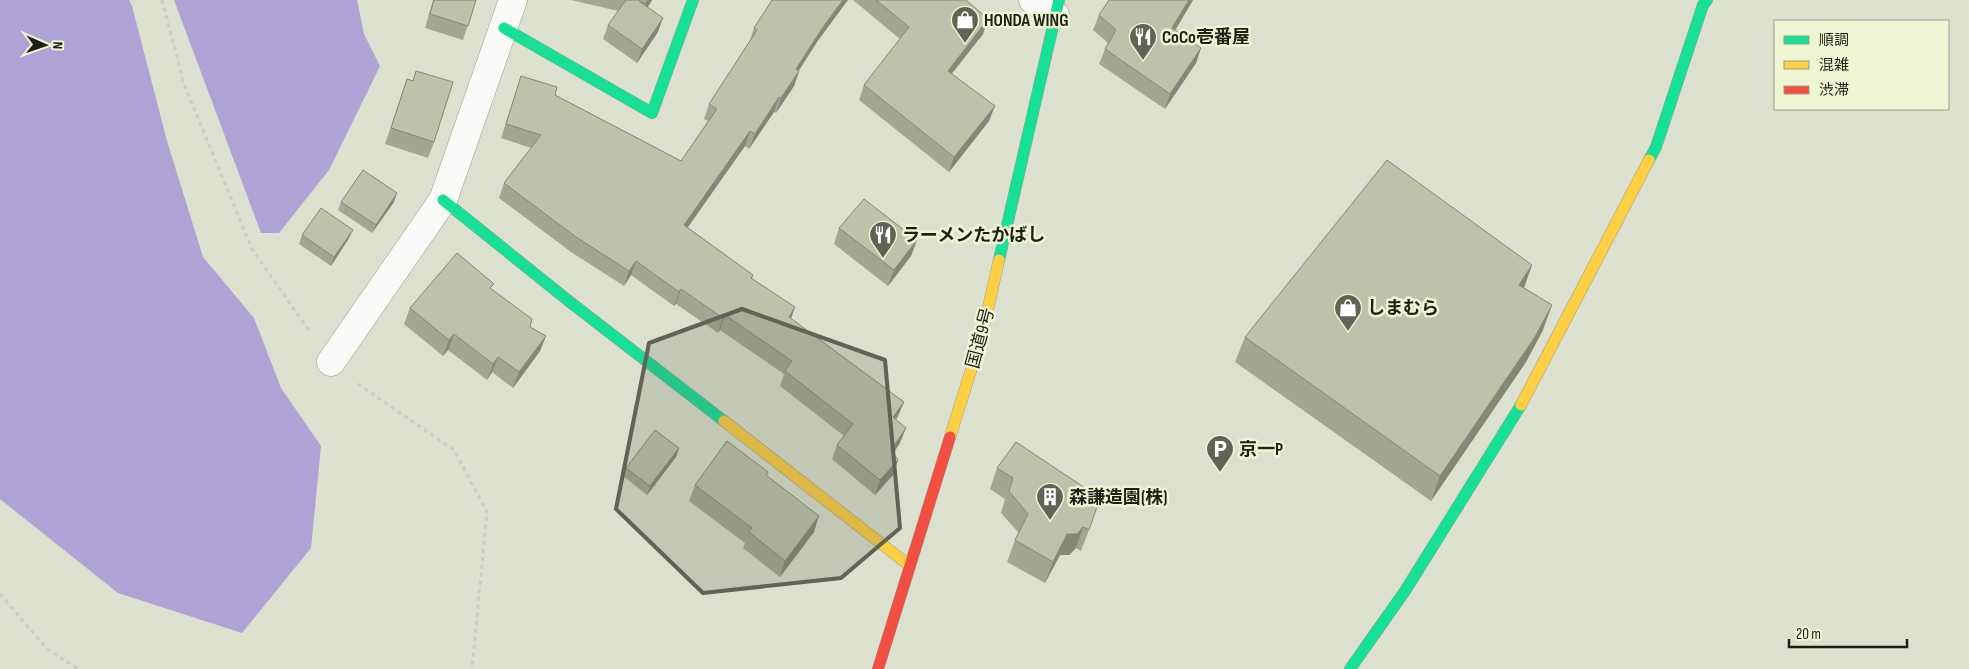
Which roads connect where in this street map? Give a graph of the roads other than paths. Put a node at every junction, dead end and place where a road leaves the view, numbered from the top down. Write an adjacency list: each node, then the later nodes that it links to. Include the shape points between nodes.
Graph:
1 (513, 0): 6 (street)
2 (693, 0): 6 (main road, via 652,112)
3 (1033, 0): 5 (street)
4 (1707, 0): 11 (main road, via 1656,146 1518,411 1405,591)
5 (1057, 8): 9 (main road, 国道9号, via 982,335)
6 (504, 28): 7 (street)
7 (443, 200): 8 (street); 9 (main road)
8 (331, 362)
9 (910, 566): 10 (main road, 国道9号)
10 (878, 669)
11 (1350, 669)

